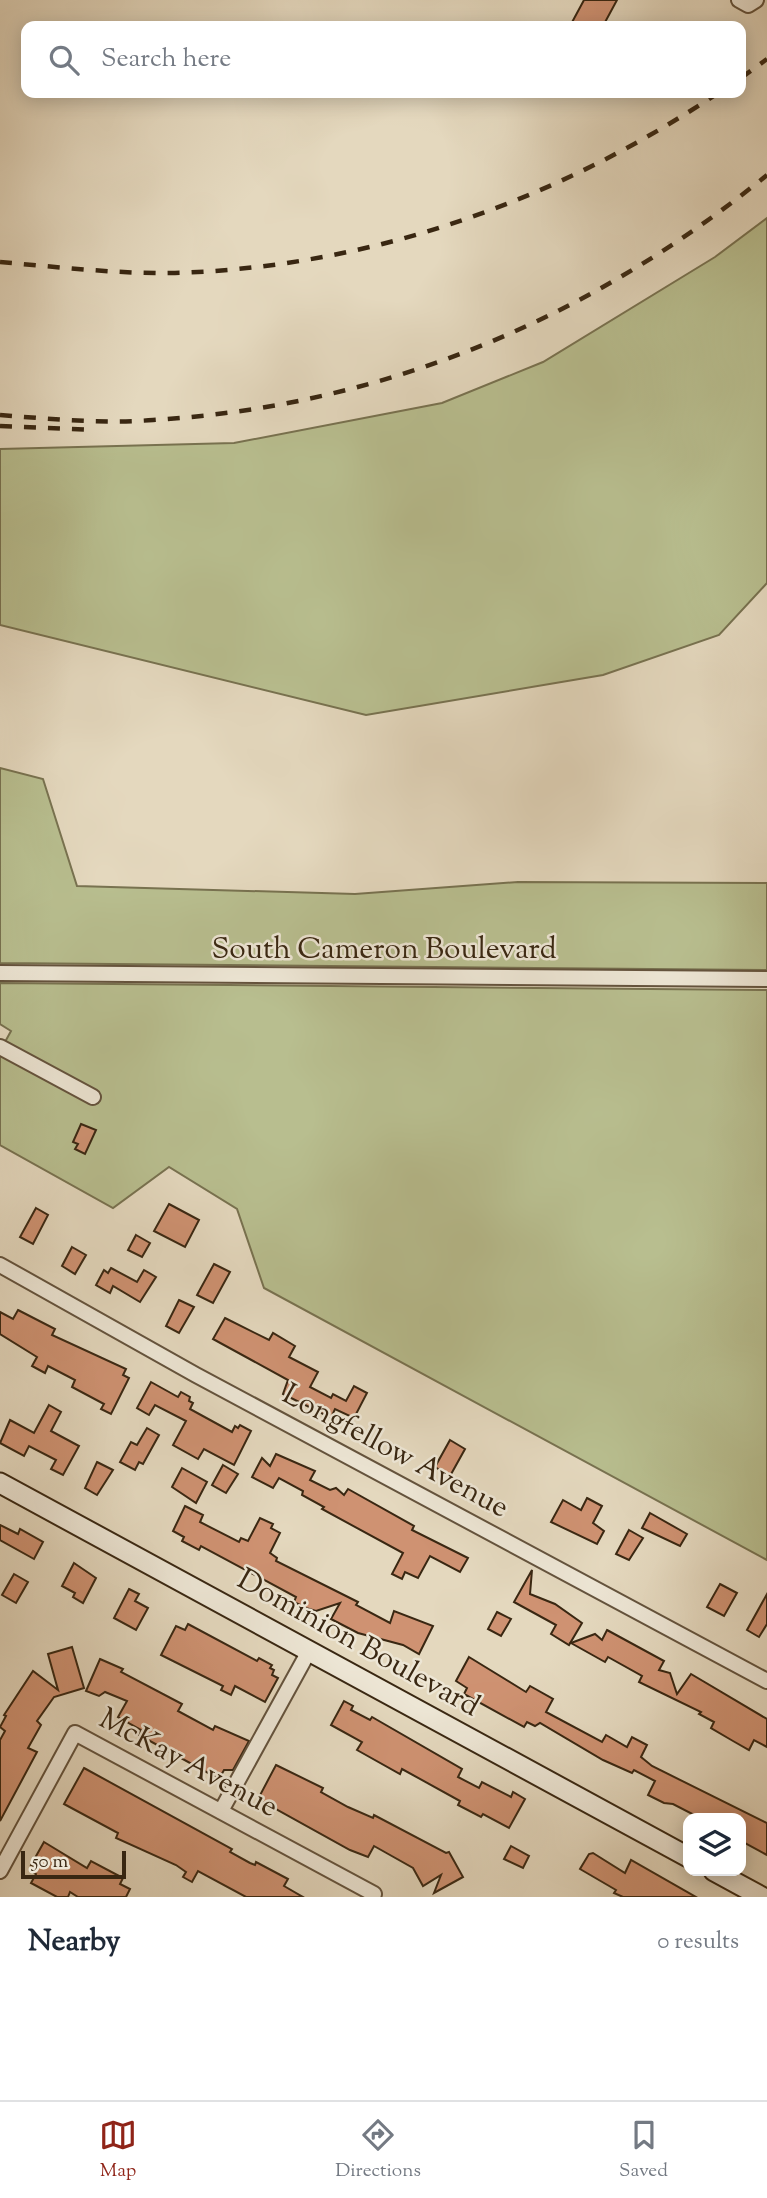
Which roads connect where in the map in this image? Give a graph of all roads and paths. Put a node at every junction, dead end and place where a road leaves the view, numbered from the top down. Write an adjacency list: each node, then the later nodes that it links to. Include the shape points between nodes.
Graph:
1 (0, 973): 2 (street, South Cameron Boulevard)
2 (767, 979)
3 (0, 1047): 4 (street)
4 (93, 1097)
5 (0, 1265): 8 (street, Longfellow Avenue)
6 (0, 1483): 7 (street, Dominion Boulevard)
7 (309, 1651): 9 (street); 10 (street, Dominion Boulevard)
8 (767, 1681)
9 (221, 1811): 11 (street, McKay Avenue, via 75,1733); 13 (street, McKay Avenue)
10 (683, 1854)
11 (0, 1871)
12 (723, 1876): 14 (street)
13 (373, 1897)
14 (762, 1897)

